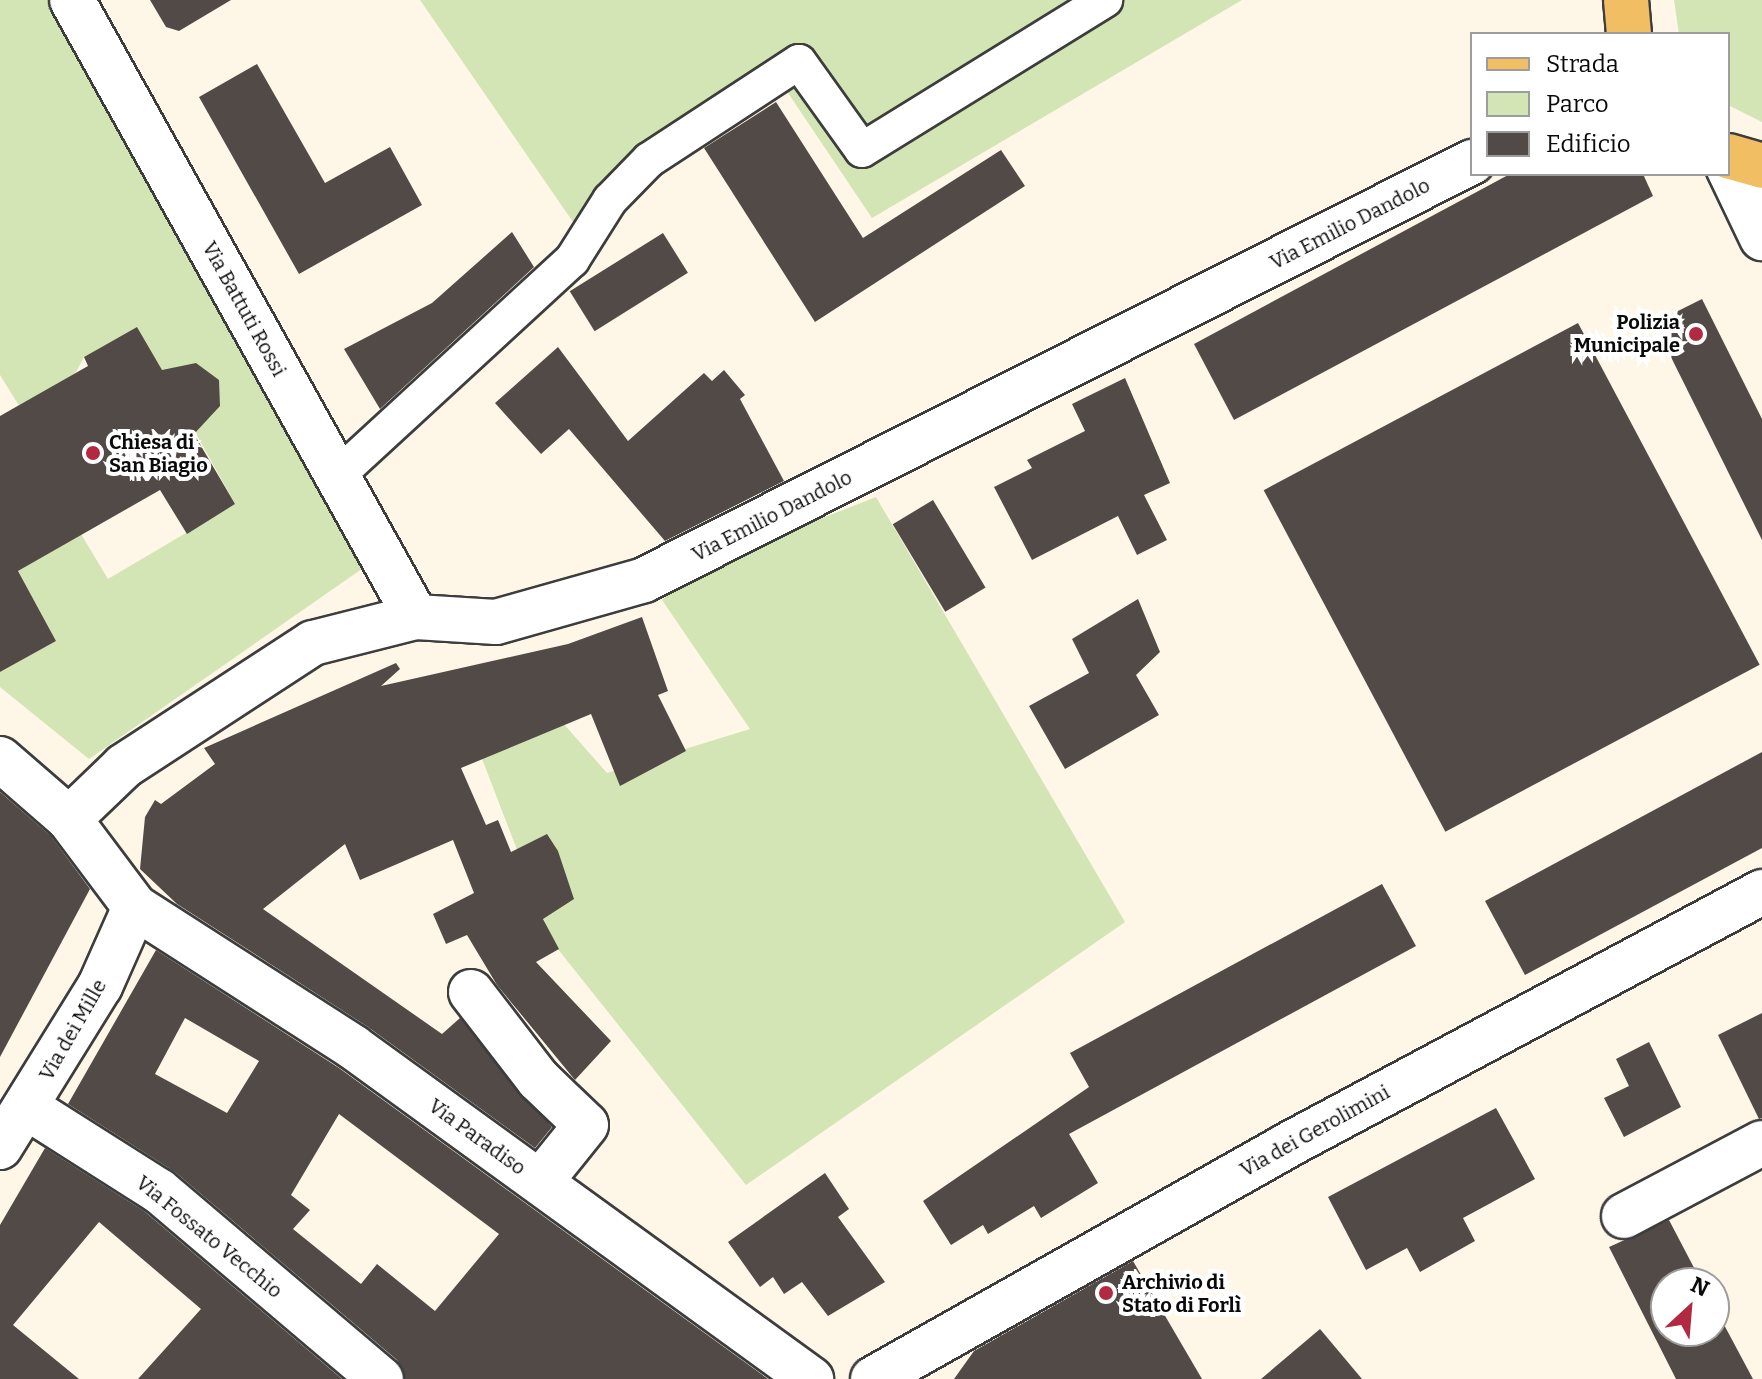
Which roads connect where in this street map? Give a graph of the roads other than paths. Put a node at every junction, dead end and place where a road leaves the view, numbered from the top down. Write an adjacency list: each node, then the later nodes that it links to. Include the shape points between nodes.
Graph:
1 (72, 0): 10 (street, Via Battuti Rossi)
2 (1105, 0): 10 (street, via 862,150 799,62 649,160 610,200 572,260)
3 (1626, 0): 4 (main road)
4 (1629, 32)
5 (1730, 157): 7 (main road)
6 (1470, 163): 11 (street, Via Emilio Dandolo, via 644,580 496,622)
7 (1762, 166)
8 (1730, 171): 9 (street)
9 (1762, 238)
10 (337, 476): 11 (street, Via Battuti Rossi)
11 (416, 617): 13 (street, Via Emilio Dandolo, via 313,643 124,766)
12 (0, 759): 13 (street)
13 (69, 819): 15 (street)
14 (1762, 892): 25 (street, Via dei Gerolimini, via 1286,1146)
15 (135, 907): 17 (street, Via dei Mille, via 100,986); 20 (street, Via Paradiso, via 353,1047)
16 (471, 992): 20 (street, via 538,1079 586,1125)
17 (28, 1108): 19 (street, Via dei Mille); 22 (street, Via Fossato Vecchio, via 159,1191)
18 (1762, 1143): 21 (street)
19 (0, 1147)
20 (540, 1182): 24 (street, Via Paradiso)
21 (1624, 1216)
22 (336, 1366): 23 (street, Via Fossato Vecchio)
23 (381, 1379)
24 (811, 1379)
25 (873, 1379)

